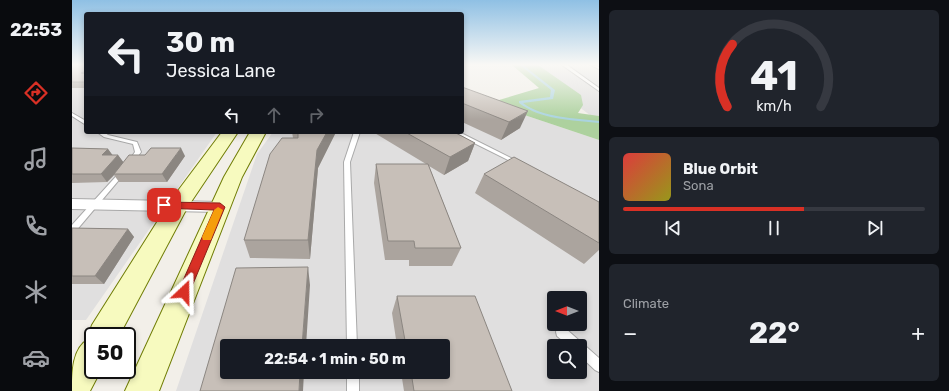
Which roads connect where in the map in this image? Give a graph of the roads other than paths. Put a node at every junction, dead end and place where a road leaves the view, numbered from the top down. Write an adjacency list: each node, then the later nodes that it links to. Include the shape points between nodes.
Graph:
1 (590, 83): 2 (lane)
2 (599, 90)
3 (72, 114): 4 (lane)
4 (84, 122)
5 (103, 134): 12 (lane, via 135,144 138,152)
6 (228, 134): 13 (main road)
7 (257, 134): 14 (main road)
8 (357, 134): 18 (lane, via 347,162)
9 (459, 134): 10 (lane)
10 (525, 167)
11 (72, 204): 12 (street)
12 (96, 204): 13 (street); 15 (lane)
13 (178, 206): 14 (street); 16 (main road)
14 (220, 207): 25 (main road)
15 (72, 230)
16 (108, 327)
17 (561, 332): 19 (lane)
18 (352, 339)
19 (569, 339)
20 (587, 355): 21 (lane)
21 (599, 366)
22 (84, 368): 24 (main road)
23 (353, 379): 26 (lane)
24 (72, 389)
25 (142, 391)
26 (353, 391)

